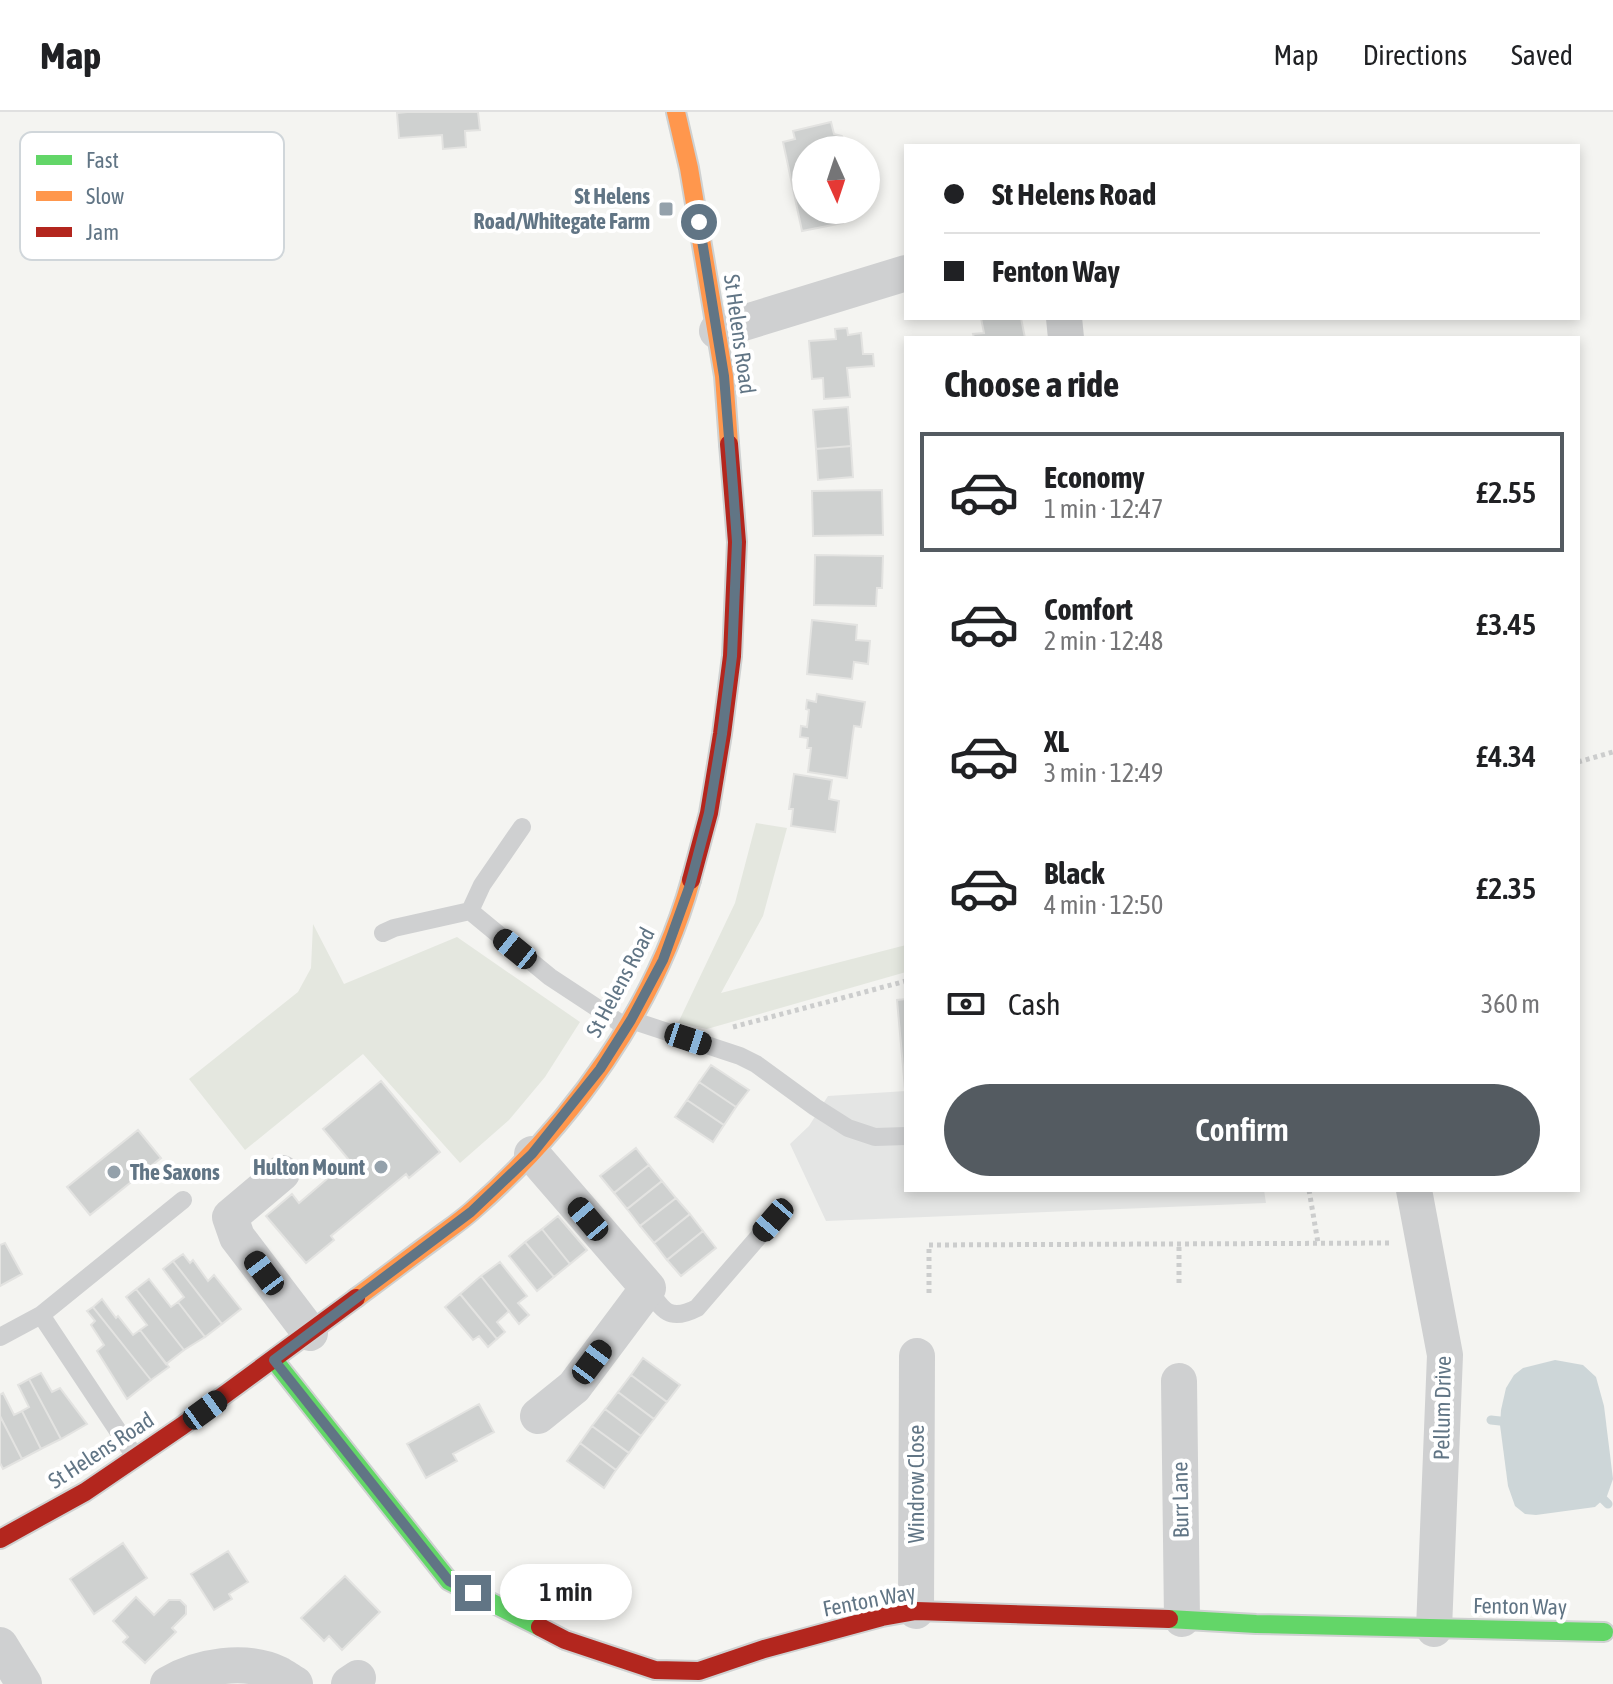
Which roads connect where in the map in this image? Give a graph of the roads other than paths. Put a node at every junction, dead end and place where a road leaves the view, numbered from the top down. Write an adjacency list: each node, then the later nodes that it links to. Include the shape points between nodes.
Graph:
1 (676, 112): 3 (main road, St Helens Road)
2 (904, 274): 3 (street)
3 (717, 331): 7 (main road, St Helens Road, via 737,542 726,703 709,813 690,885 663,960)
4 (522, 827): 5 (lane)
5 (470, 911): 6 (lane); 7 (lane, via 550,977)
6 (383, 933)
7 (628, 1023): 8 (lane, via 740,1056 858,1132); 9 (main road, St Helens Road, via 600,1069)
8 (904, 1136)
9 (532, 1154): 14 (street); 16 (main road, St Helens Road, via 471,1212)
10 (282, 1173): 16 (street, via 230,1217 237,1237)
11 (1414, 1192): 26 (street, Pellum Drive, via 1445,1355)
12 (183, 1200): 15 (lane)
13 (773, 1220): 14 (lane, via 697,1308 666,1312)
14 (648, 1288): 21 (street, via 574,1387)
15 (41, 1315): 17 (lane); 22 (lane)
16 (310, 1333): 19 (main road, St Helens Road)
17 (0, 1337)
18 (917, 1356): 24 (street, Windrow Close)
19 (274, 1360): 22 (main road, St Helens Road); 24 (main road, Fenton Way, via 449,1581 565,1640 655,1670 699,1671)
20 (1179, 1381): 25 (street, Burr Lane)
21 (538, 1416)
22 (136, 1458): 23 (main road, St Helens Road)
23 (0, 1539)
24 (916, 1611): 25 (main road, Fenton Way)
25 (1182, 1619): 26 (main road, Fenton Way)
26 (1434, 1629): 27 (main road, Fenton Way)
27 (1604, 1632)
28 (0, 1645): 29 (street)
29 (24, 1684)
30 (168, 1684): 31 (street, via 208,1668 246,1665)
31 (295, 1684)

